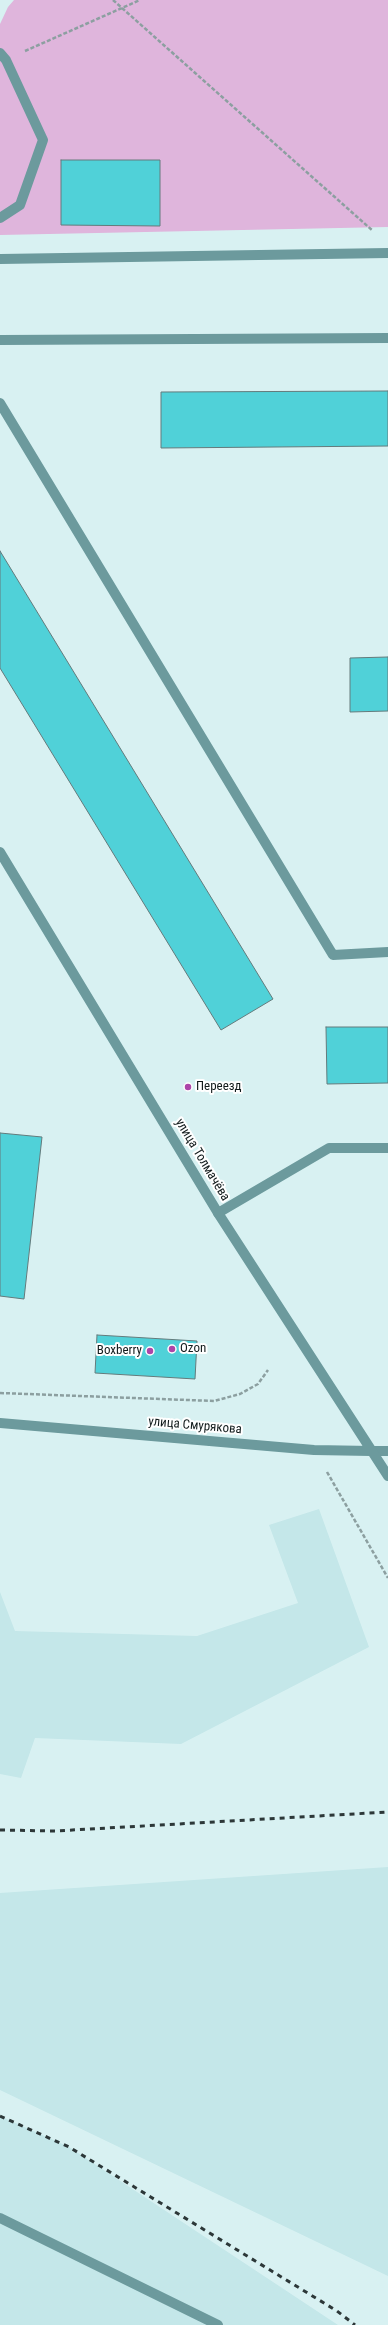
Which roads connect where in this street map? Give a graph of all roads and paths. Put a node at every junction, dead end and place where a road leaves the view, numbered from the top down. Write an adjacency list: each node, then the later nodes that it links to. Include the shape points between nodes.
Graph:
1 (113, 0): 3 (path)
2 (140, 0): 3 (path)
3 (122, 8): 4 (path); 6 (path)
4 (3, 57): 5 (street, via 43,140 20,204)
5 (0, 218)
6 (376, 234)
7 (388, 253): 8 (street)
8 (0, 259)
9 (388, 338): 10 (street)
10 (0, 340)
11 (0, 403): 13 (street, via 333,955)
12 (0, 852): 15 (street, улица Толмачёва)
13 (388, 952)
14 (388, 1148): 15 (street, via 329,1148)
15 (218, 1213): 19 (street, улица Толмачёва)
16 (268, 1370): 17 (path, via 258,1384 240,1394 214,1400)
17 (0, 1393)
18 (0, 1423): 19 (street, улица Смурякова, via 314,1450)
19 (371, 1451): 20 (street, улица Смурякова); 22 (street, улица Толмачёва)
20 (388, 1451)
21 (325, 1469): 23 (path)
22 (388, 1476)
23 (388, 1578)
24 (0, 2218): 25 (street)
25 (218, 2325)

